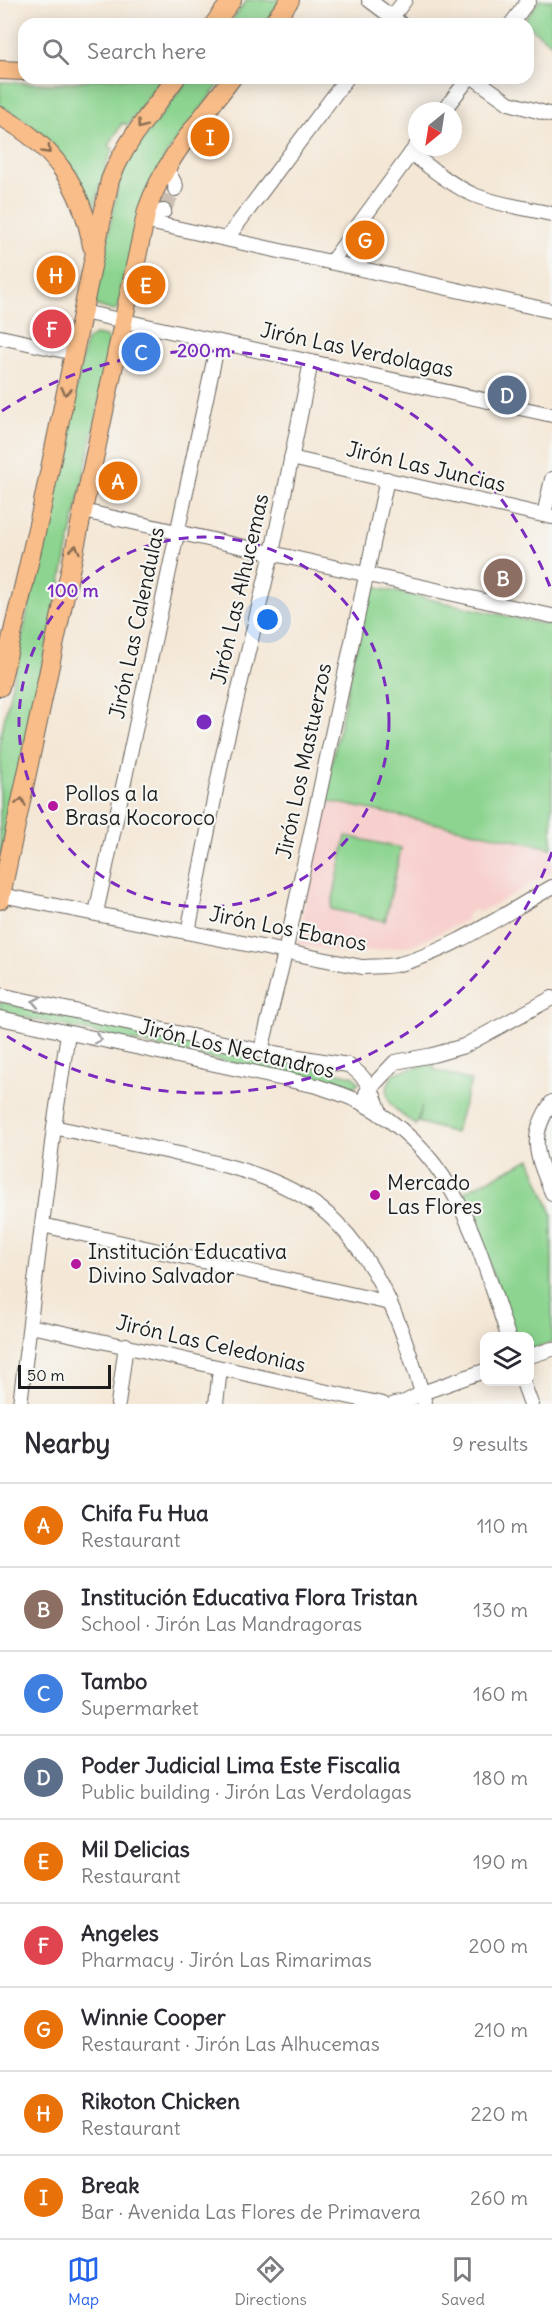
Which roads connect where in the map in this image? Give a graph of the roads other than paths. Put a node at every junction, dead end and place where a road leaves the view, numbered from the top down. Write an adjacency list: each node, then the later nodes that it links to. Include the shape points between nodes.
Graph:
1 (290, 0): 5 (main road)
2 (369, 0): 6 (street)
3 (405, 0): 7 (street)
4 (529, 0): 8 (street)
5 (276, 18)
6 (389, 18)
7 (396, 18)
8 (516, 18)
9 (0, 70): 10 (main road)
10 (18, 71)
11 (172, 84): 27 (main road, one-way to 27, via 117,161)
12 (228, 84): 21 (main road)
13 (342, 84): 26 (street)
14 (464, 84): 16 (street)
15 (482, 84): 18 (street, via 509,103)
16 (450, 102)
17 (0, 116): 27 (main road, one-way to 27, via 37,139 63,170 83,207)
18 (552, 116)
19 (409, 156): 28 (street)
20 (422, 156): 24 (street, via 471,194)
21 (166, 167): 22 (street); 25 (main road, via 152,194)
22 (175, 189)
23 (165, 210): 25 (street)
24 (552, 214)
25 (149, 220): 26 (street); 31 (main road)
26 (227, 238): 28 (street)
27 (94, 254): 30 (main road)
28 (332, 261): 29 (street)
29 (552, 311)
30 (82, 312): 31 (street, Jirón Las Verdolagas); 34 (main road)
31 (123, 321): 33 (street, Jirón Las Verdolagas); 40 (main road)
32 (0, 338): 34 (street)
33 (218, 342): 35 (street, Jirón Las Verdolagas); 42 (street, Jirón Las Calendulas)
34 (74, 353): 46 (main road, one-way to 46)
35 (311, 362): 36 (street, Jirón Las Verdolagas); 37 (street, Jirón Las Alhucemas)
36 (552, 415)
37 (291, 458): 38 (street, Jirón Las Juncias); 43 (street, Jirón Las Alhucemas)
38 (387, 479): 41 (street, Jirón Las Juncias); 44 (street, Jirón Los Mastuerzos)
39 (552, 479): 41 (street)
40 (83, 511): 42 (street); 48 (main road, one-way to 40)
41 (548, 516)
42 (178, 532): 43 (street); 49 (street, Jirón Las Calendulas)
43 (272, 553): 44 (street); 50 (street, Jirón Las Alhucemas, via 222,759)
44 (366, 574): 45 (street); 51 (street, Jirón Los Mastuerzos)
45 (552, 616)
46 (0, 687)
47 (552, 887): 51 (street, Jirón Los Ebanos, via 455,941 394,965 363,967)
48 (1, 897): 49 (street, Jirón Los Ebanos)
49 (96, 913): 50 (street, Jirón Los Ebanos)
50 (188, 932): 51 (street, Jirón Los Ebanos)
51 (285, 952): 56 (street, Jirón Los Mastuerzos)
52 (0, 995): 56 (street, one-way to 52)
53 (552, 998): 57 (street, via 464,1046 395,1062)
54 (0, 1018): 55 (street, Jirón Los Nectandros)
55 (68, 1033): 58 (street, Jirón Los Nectandros, one-way to 58, via 316,1086); 61 (street)
56 (261, 1051): 57 (street, via 348,1065)
57 (372, 1088): 58 (street); 60 (street)
58 (358, 1101): 60 (street, Jirón Los Nectandros)
59 (552, 1102): 62 (street, via 542,1118 535,1144)
60 (381, 1115): 66 (street, Jirón Los Nectandros, via 427,1154 456,1196 475,1235)
61 (54, 1127): 63 (street); 64 (street, via 236,1167 297,1192 335,1221 369,1264)
62 (552, 1193)
63 (42, 1225): 64 (street); 65 (street)
64 (390, 1303): 74 (street)
65 (30, 1326): 67 (street, Jirón Las Celedonias); 75 (street)
66 (507, 1332)
67 (126, 1345): 70 (street, Jirón Las Celedonias); 76 (street)
68 (552, 1348): 69 (street)
69 (534, 1355)
70 (220, 1369): 73 (street, Jirón Las Celedonias); 77 (street)
71 (480, 1373): 74 (street)
72 (524, 1386): 80 (street)
73 (320, 1397): 78 (street, Jirón Las Celedonias)
74 (424, 1399): 79 (street)
75 (20, 1404)
76 (118, 1404)
77 (216, 1404)
78 (383, 1404)
79 (394, 1404)
80 (531, 1404)

